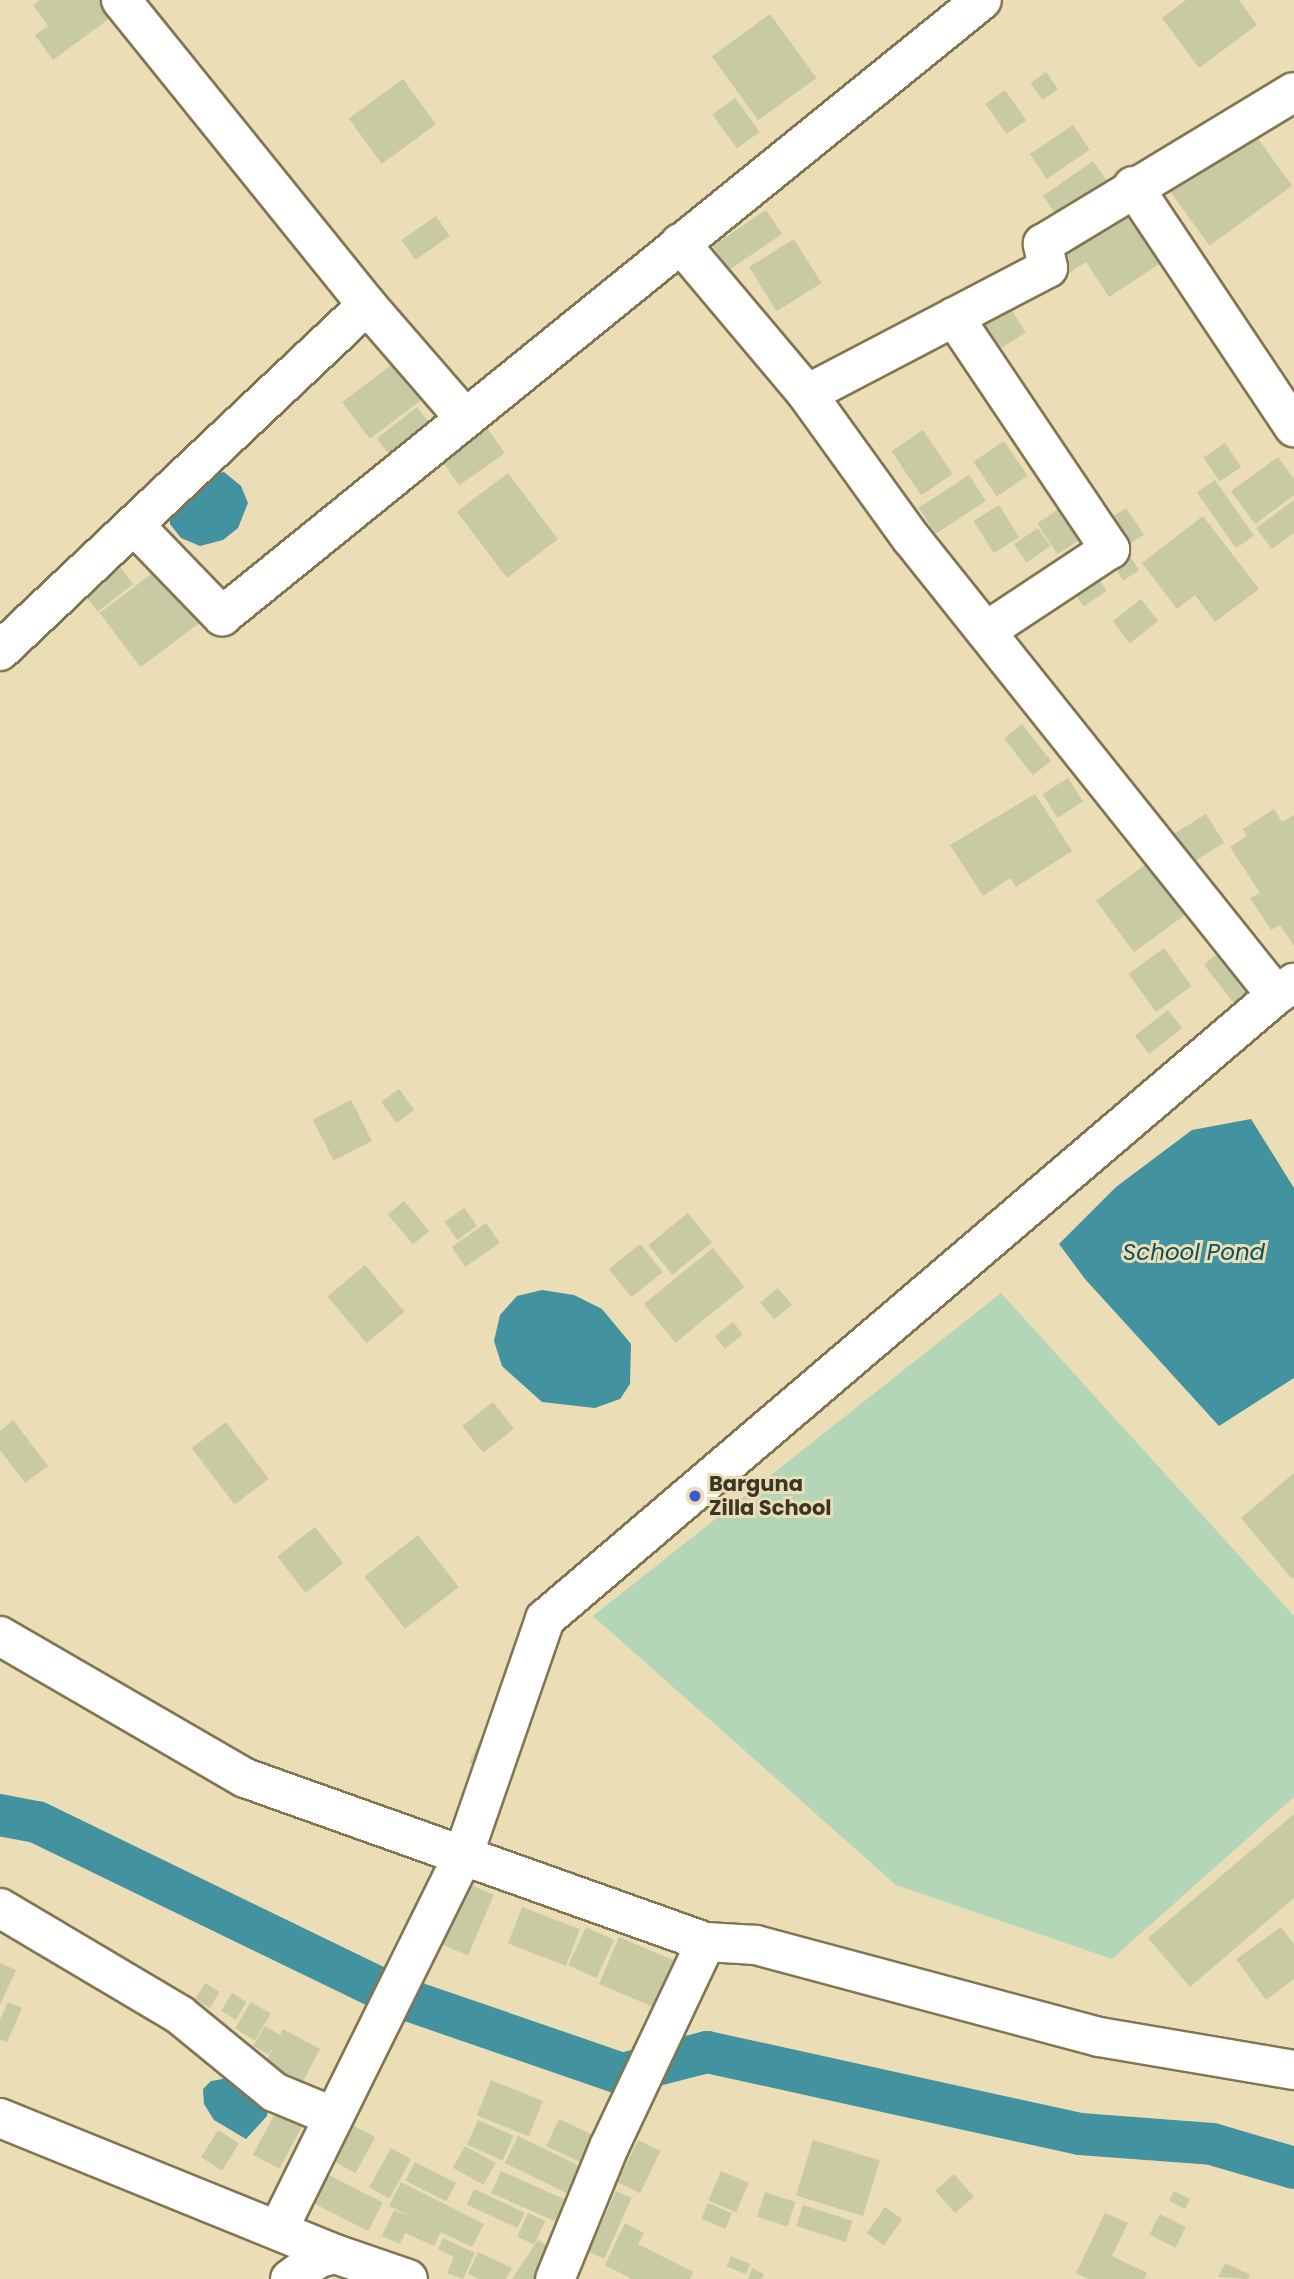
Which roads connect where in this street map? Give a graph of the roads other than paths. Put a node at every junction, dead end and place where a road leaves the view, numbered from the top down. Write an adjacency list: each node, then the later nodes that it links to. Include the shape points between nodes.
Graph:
1 (121, 0): 6 (street)
2 (982, 0): 5 (street)
3 (1294, 92): 4 (street)
4 (1133, 186): 7 (street, via 1043,244 1048,268); 10 (street)
5 (680, 243): 8 (street); 9 (street)
6 (367, 305): 9 (street); 11 (street)
7 (954, 317): 8 (street); 12 (street, via 1110,549)
8 (807, 394): 12 (street, via 911,538)
9 (464, 417): 11 (street, via 222,616)
10 (1294, 427)
11 (134, 524): 13 (street)
12 (986, 631): 14 (street)
13 (0, 651)
14 (1285, 989): 16 (street, via 545,1619)
15 (0, 1636): 16 (street, via 245,1778)
16 (464, 1853): 18 (street); 20 (street)
17 (0, 1908): 20 (street, via 180,2015 274,2092)
18 (706, 1941): 19 (street, via 756,1945 1099,2037); 26 (street, via 609,2147)
19 (1294, 2070)
20 (332, 2116): 22 (street)
21 (0, 2118): 22 (street)
22 (279, 2228): 23 (street)
23 (335, 2254): 24 (street); 25 (street, via 319,2258)
24 (395, 2274)
25 (290, 2279)
26 (555, 2279)

